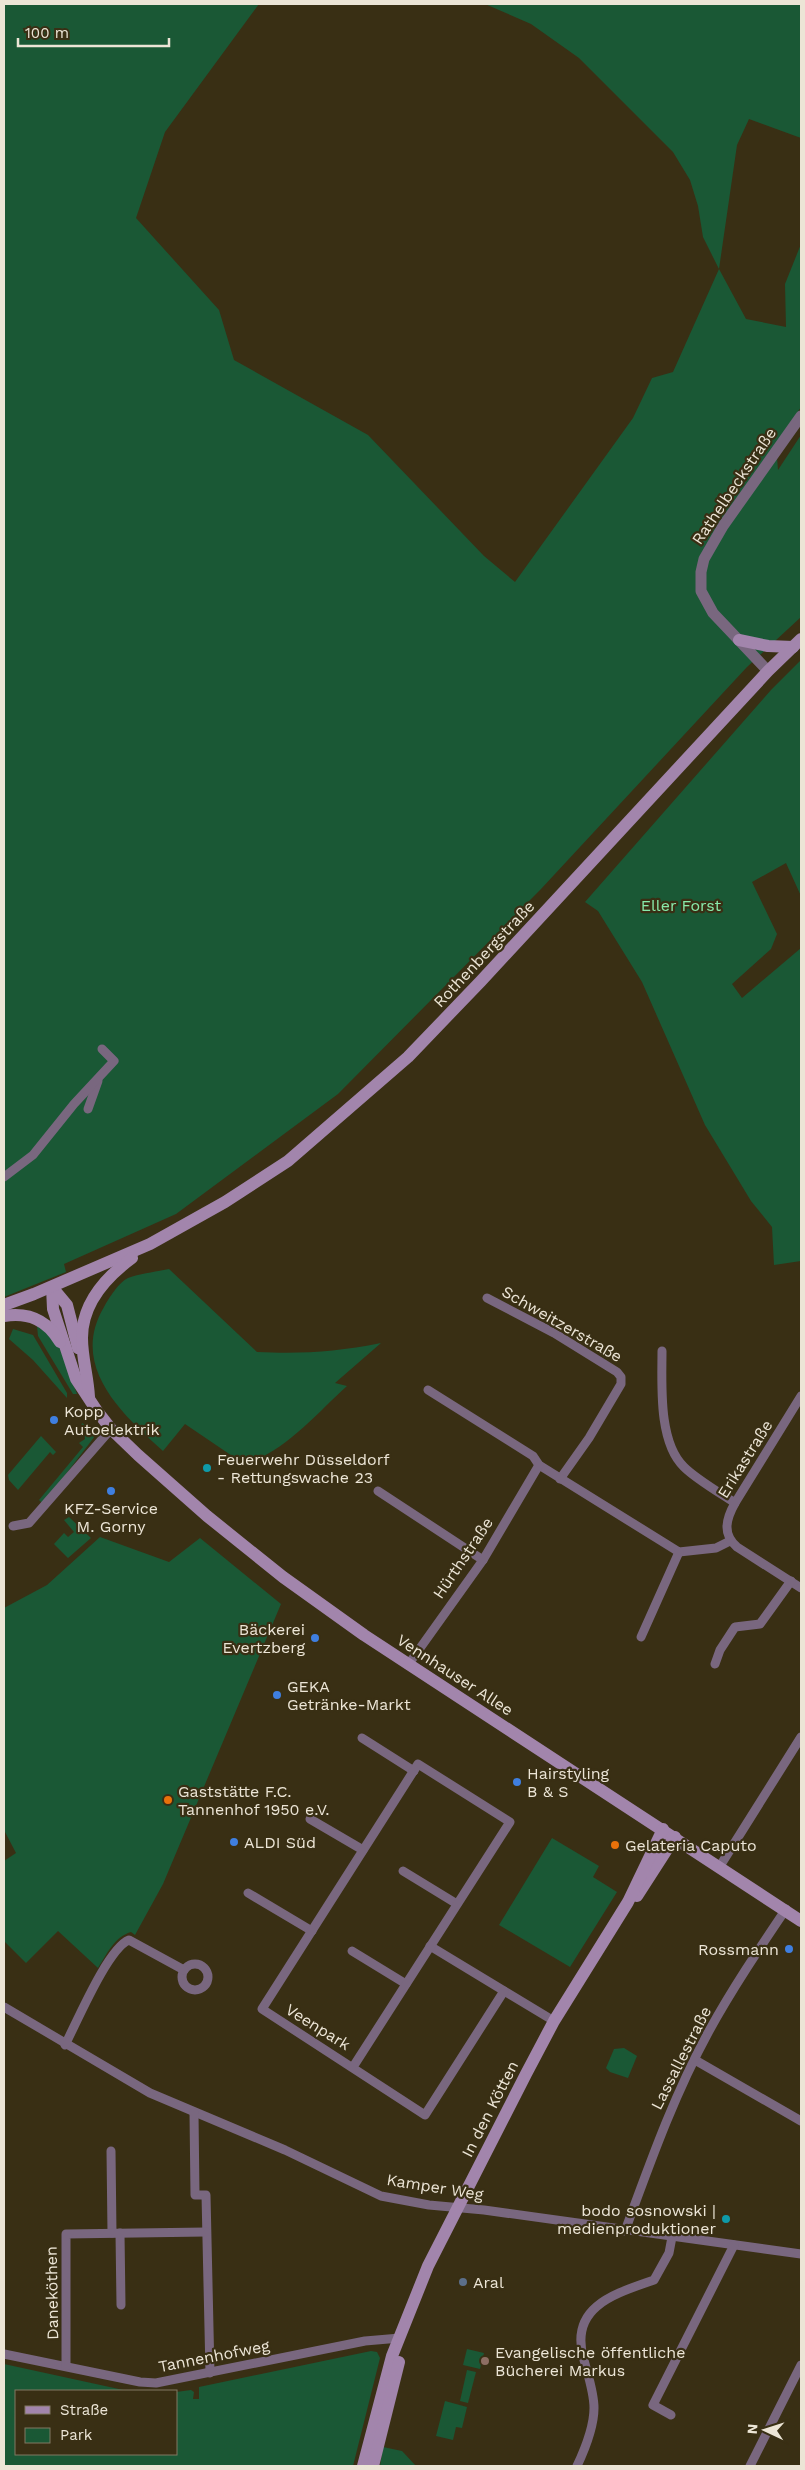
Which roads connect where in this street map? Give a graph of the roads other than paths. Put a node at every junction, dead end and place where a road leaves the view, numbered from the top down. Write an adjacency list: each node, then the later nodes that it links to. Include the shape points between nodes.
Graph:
1 (801, 416): 2 (street, Rathelbeckstraße, via 723,526 704,559 700,584 704,598 713,613)
2 (739, 640): 3 (main road, via 768,646); 4 (street, Rathelbeckstraße)
3 (797, 643): 4 (main road, Rothenbergstraße)
4 (768, 671): 9 (main road, Rothenbergstraße, via 408,1057 288,1161 225,1202)
5 (102, 1049): 6 (street, via 114,1061)
6 (100, 1076): 7 (street); 8 (street, via 33,1155)
7 (88, 1109)
8 (4, 1176)
9 (150, 1244): 10 (main road, Rothenbergstraße); 11 (main road, Rothenbergstraße, via 110,1276)
10 (52, 1287): 13 (main road, Rothenbergstraße); 16 (main road, Vennhauser Allee, via 53,1309); 19 (main road, Vennhauser Allee, via 67,1306)
11 (93, 1298): 19 (main road, Vennhauser Allee, via 82,1337)
12 (487, 1298): 22 (street, Schweitzerstraße, via 554,1334 621,1377 621,1384 589,1438)
13 (4, 1305)
14 (4, 1316): 16 (main road, via 20,1314 43,1322)
15 (662, 1351): 24 (street, via 665,1421 675,1454 683,1467)
16 (67, 1352): 19 (main road, Vennhauser Allee, via 76,1379)
17 (428, 1390): 21 (street, via 533,1456)
18 (801, 1396): 24 (street, Erikastraße)
19 (89, 1397): 20 (main road, Vennhauser Allee)
20 (111, 1429): 25 (street, via 29,1523); 33 (main road, Vennhauser Allee, via 245,1547 318,1603)
21 (539, 1465): 22 (street); 28 (street, Hürthstraße)
22 (560, 1479): 27 (street)
23 (378, 1491): 28 (street)
24 (734, 1503): 26 (street, Erikastraße, via 726,1526)
25 (13, 1526)
26 (730, 1541): 27 (street, via 716,1548); 29 (street)
27 (679, 1552): 31 (street)
28 (484, 1560): 33 (street, Hürthstraße)
29 (791, 1581): 30 (street); 32 (street, via 760,1624 735,1627)
30 (801, 1588)
31 (642, 1637)
32 (715, 1664)
33 (408, 1665): 38 (main road, Vennhauser Allee)
34 (801, 1737): 41 (street)
35 (362, 1738): 36 (street, Veenpark)
36 (414, 1771): 40 (street, Veenpark); 45 (street, Veenpark, via 418,1764 510,1822)
37 (310, 1819): 40 (street)
38 (663, 1829): 39 (main road, Vennhauser Allee); 44 (main road, In den Kötten)
39 (675, 1837): 41 (main road, Vennhauser Allee); 44 (main road, In den Kötten, via 636,1898)
40 (363, 1850): 48 (street, Veenpark)
41 (720, 1866): 46 (main road, Vennhauser Allee)
42 (404, 1871): 45 (street)
43 (248, 1893): 48 (street)
44 (628, 1902): 55 (main road, In den Kötten)
45 (457, 1904): 49 (street, Veenpark)
46 (786, 1909): 47 (main road, Vennhauser Allee); 57 (street, Lassallestraße, via 744,1971 708,2032)
47 (801, 1921)
48 (312, 1931): 58 (street, Veenpark, via 262,2010)
49 (430, 1946): 52 (street, Veenpark); 53 (street)
50 (352, 1951): 52 (street)
51 (184, 1970): 56 (street, via 138,1943 123,1942 111,1956)
52 (406, 1984): 58 (street, Veenpark)
53 (504, 1991): 55 (street); 58 (street, via 425,2115)
54 (4, 2007): 56 (street, Kamper Weg)
55 (554, 2021): 62 (main road, In den Kötten)
56 (65, 2045): 59 (street, Kamper Weg, via 150,2093)
57 (696, 2060): 60 (street); 63 (street, Lassallestraße, via 664,2124)
58 (353, 2067)
59 (194, 2113): 62 (street, Kamper Weg, via 285,2150 381,2196); 64 (street, via 195,2195 206,2195)
60 (801, 2121)
61 (110, 2151): 65 (street)
62 (458, 2207): 63 (street, Kamper Weg); 70 (main road, In den Kötten, via 414,2296)
63 (625, 2231): 66 (street, Kamper Weg)
64 (206, 2232): 65 (street, Daneköthen); 74 (street)
65 (116, 2233): 69 (street); 73 (street, Daneköthen, via 66,2234)
66 (672, 2237): 67 (street, Kamper Weg); 78 (street, via 669,2253 654,2280 606,2298 586,2322 582,2354 594,2408 591,2428)
67 (734, 2245): 68 (street, Kamper Weg); 75 (street, via 653,2406)
68 (801, 2254)
69 (121, 2305)
70 (400, 2339): 74 (street, Tannenhofweg, via 365,2341); 76 (main road, via 392,2356); 77 (main road, via 399,2365)
71 (4, 2354): 73 (street, Tannenhofweg)
72 (801, 2365): 79 (street)
73 (66, 2366): 74 (street, Tannenhofweg, via 148,2383 171,2382)
74 (210, 2373)
75 (671, 2415)
76 (363, 2466)
77 (373, 2466)
78 (577, 2466)
79 (750, 2466)

